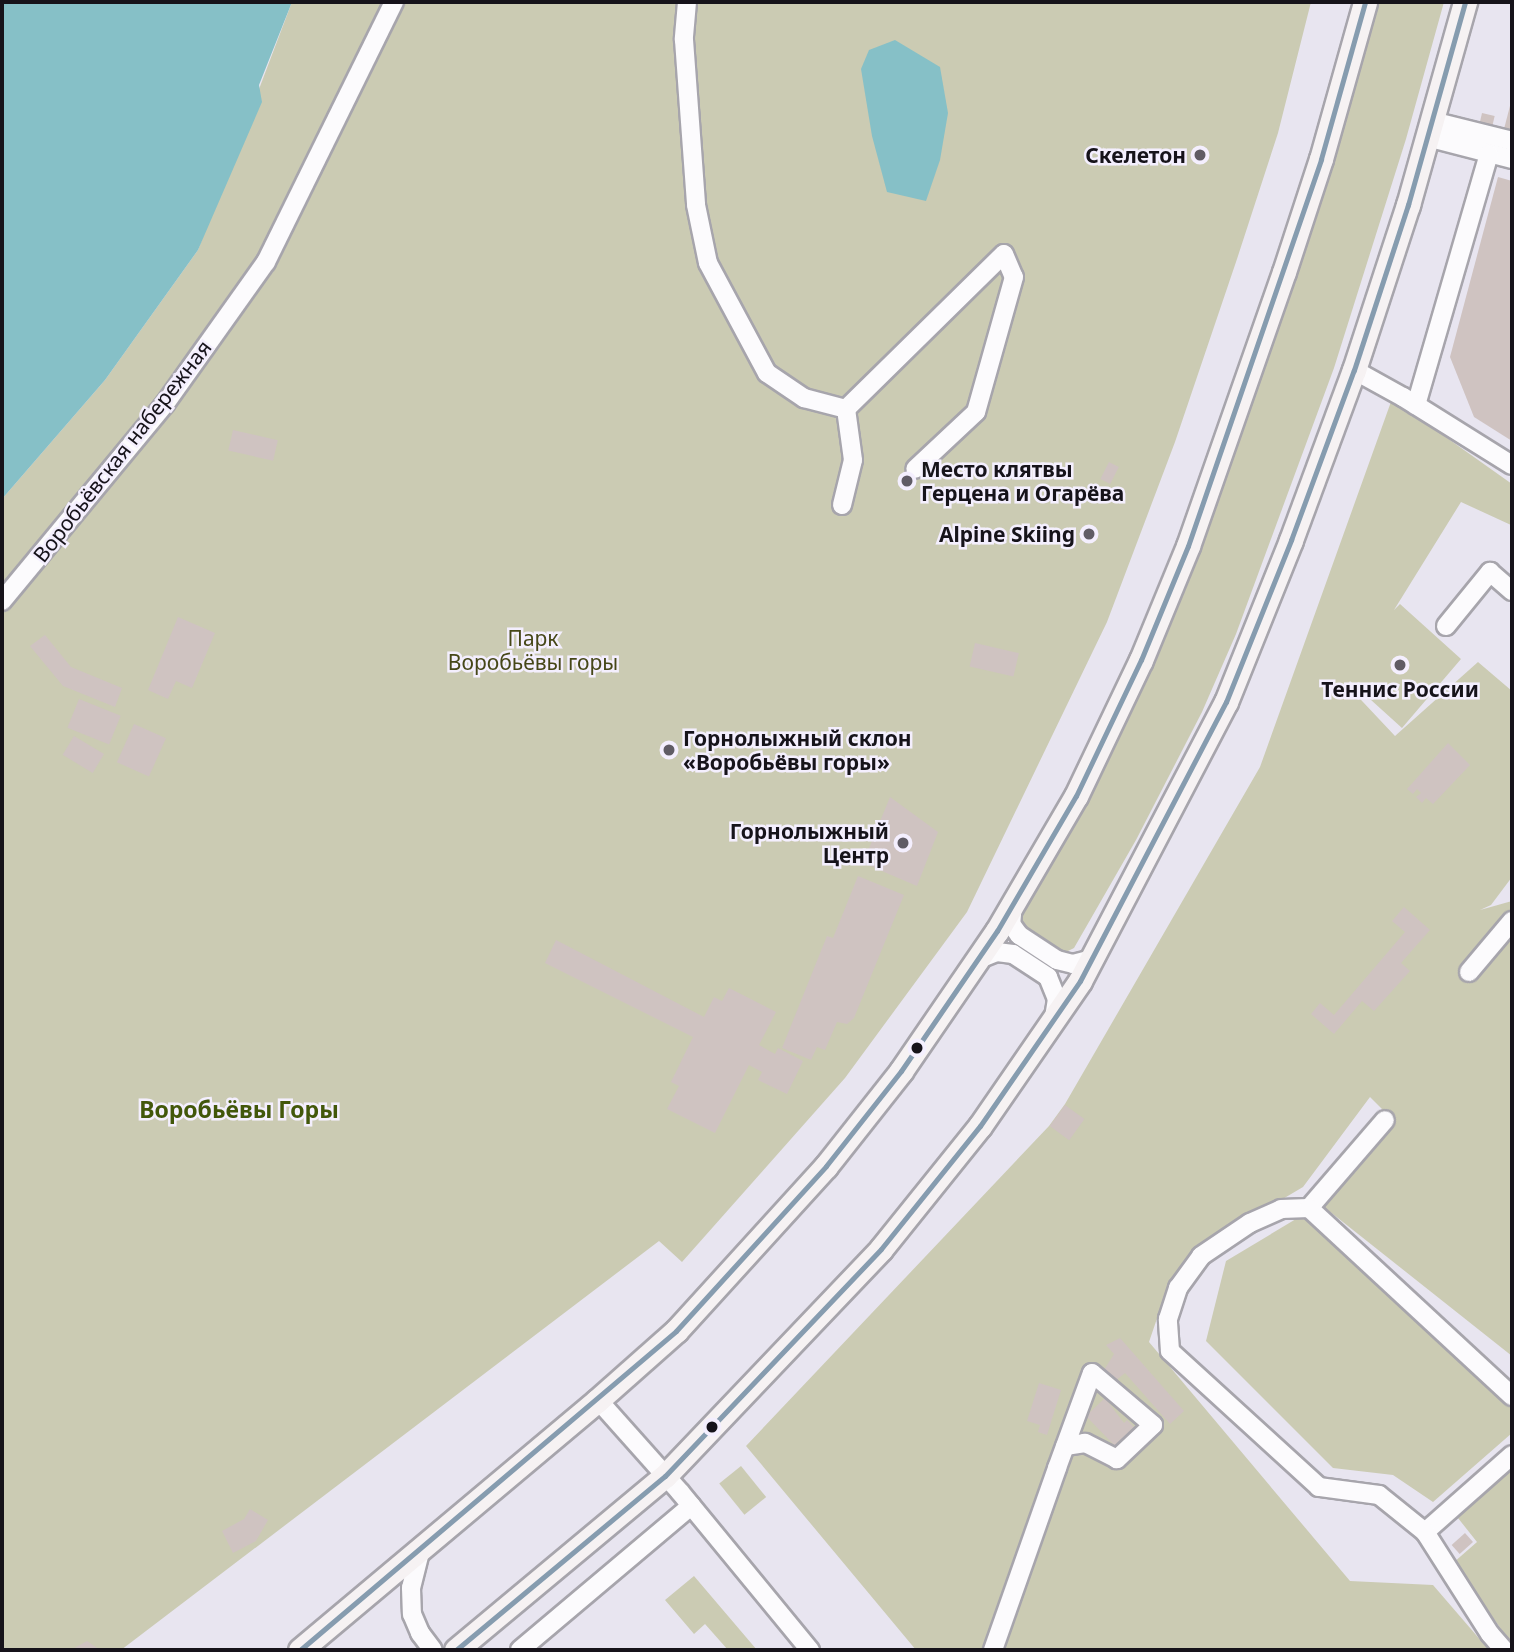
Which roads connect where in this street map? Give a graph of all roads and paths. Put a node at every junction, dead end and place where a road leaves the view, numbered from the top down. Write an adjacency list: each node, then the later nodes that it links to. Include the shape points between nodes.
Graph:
1 (394, 2): 16 (street, Воробьёвская набережная, via 266,262 165,404)
2 (687, 2): 11 (street, via 684,40 696,205 708,263 767,373 804,398)
3 (1365, 2): 18 (main road, via 1292,247 1188,545 1141,660 1076,796)
4 (1465, 2): 5 (main road)
5 (1430, 129): 6 (street); 7 (street); 9 (main road)
6 (1512, 141)
7 (1489, 154): 8 (street); 10 (street)
8 (1512, 159)
9 (1354, 370): 10 (street); 21 (main road, via 1226,702)
10 (1416, 404): 12 (street)
11 (846, 409): 13 (street, via 1004,254 1014,277 975,412); 14 (street, via 853,460)
12 (1512, 465)
13 (915, 469)
14 (842, 505)
15 (1512, 591): 17 (street, via 1490,572)
16 (2, 601)
17 (1446, 626)
18 (1013, 903): 20 (main road); 21 (street, via 1012,924 1019,935 1057,960 1073,964)
19 (1512, 921): 22 (street)
20 (977, 960): 23 (street, via 997,952 1013,954 1048,977 1057,999); 27 (main road, via 901,1071 826,1166 676,1331)
21 (1092, 960): 23 (main road)
22 (1469, 972)
23 (1053, 1020): 30 (main road, via 980,1126 881,1249)
24 (1385, 1120): 25 (street)
25 (1309, 1208): 26 (street); 32 (street, via 1281,1209 1250,1223 1201,1256 1178,1288 1168,1319 1170,1351 1319,1487 1379,1495)
26 (1512, 1396)
27 (598, 1400): 30 (street); 33 (main road)
28 (1065, 1446): 28 (street, via 1085,1443 1117,1459 1153,1425 1091,1373); 39 (street)
29 (1512, 1455): 32 (street)
30 (665, 1476): 31 (street); 36 (main road)
31 (691, 1506): 37 (street); 38 (street)
32 (1425, 1532): 40 (street)
33 (421, 1548): 34 (main road); 35 (street, via 411,1588 412,1614)
34 (300, 1650)
35 (433, 1650)
36 (456, 1650)
37 (520, 1650)
38 (810, 1650)
39 (993, 1650)
40 (1504, 1650)

